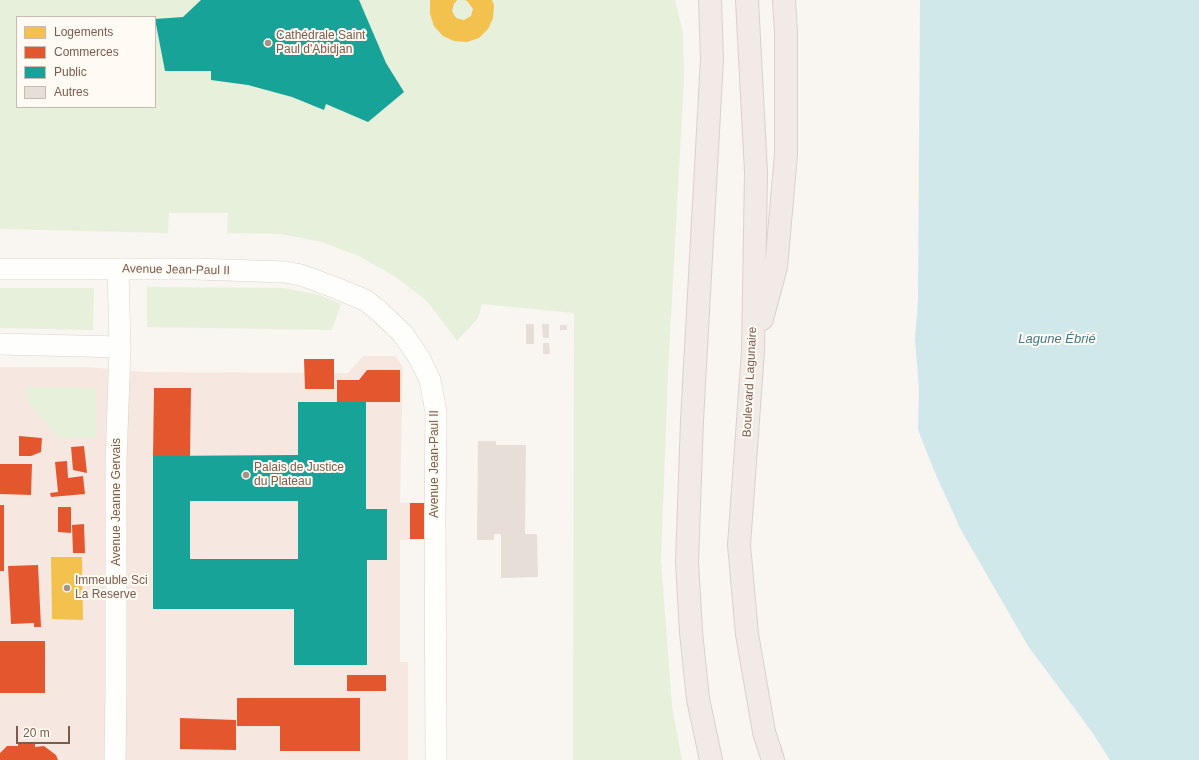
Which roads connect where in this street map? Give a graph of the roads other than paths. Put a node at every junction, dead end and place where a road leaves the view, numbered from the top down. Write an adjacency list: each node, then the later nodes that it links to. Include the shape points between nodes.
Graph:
1 (710, 0): 11 (highway, via 712,59 693,388 687,562 690,632 698,700)
2 (747, 0): 8 (highway, Boulevard Lagunaire, via 756,172)
3 (784, 0): 8 (highway, via 786,155 776,267)
4 (0, 269): 5 (main road, Avenue Jean-Paul II)
5 (118, 269): 7 (main road, Avenue Jeanne Gervais); 10 (main road, Avenue Jean-Paul II, via 196,269 285,272 301,275 365,300 392,322 420,359 430,380 436,412)
6 (0, 344): 7 (main road)
7 (120, 347): 9 (main road, Avenue Jeanne Gervais, via 116,463)
8 (753, 352): 12 (highway, Boulevard Lagunaire, via 740,545 747,634 764,732)
9 (115, 760)
10 (436, 760)
11 (711, 760)
12 (773, 760)

